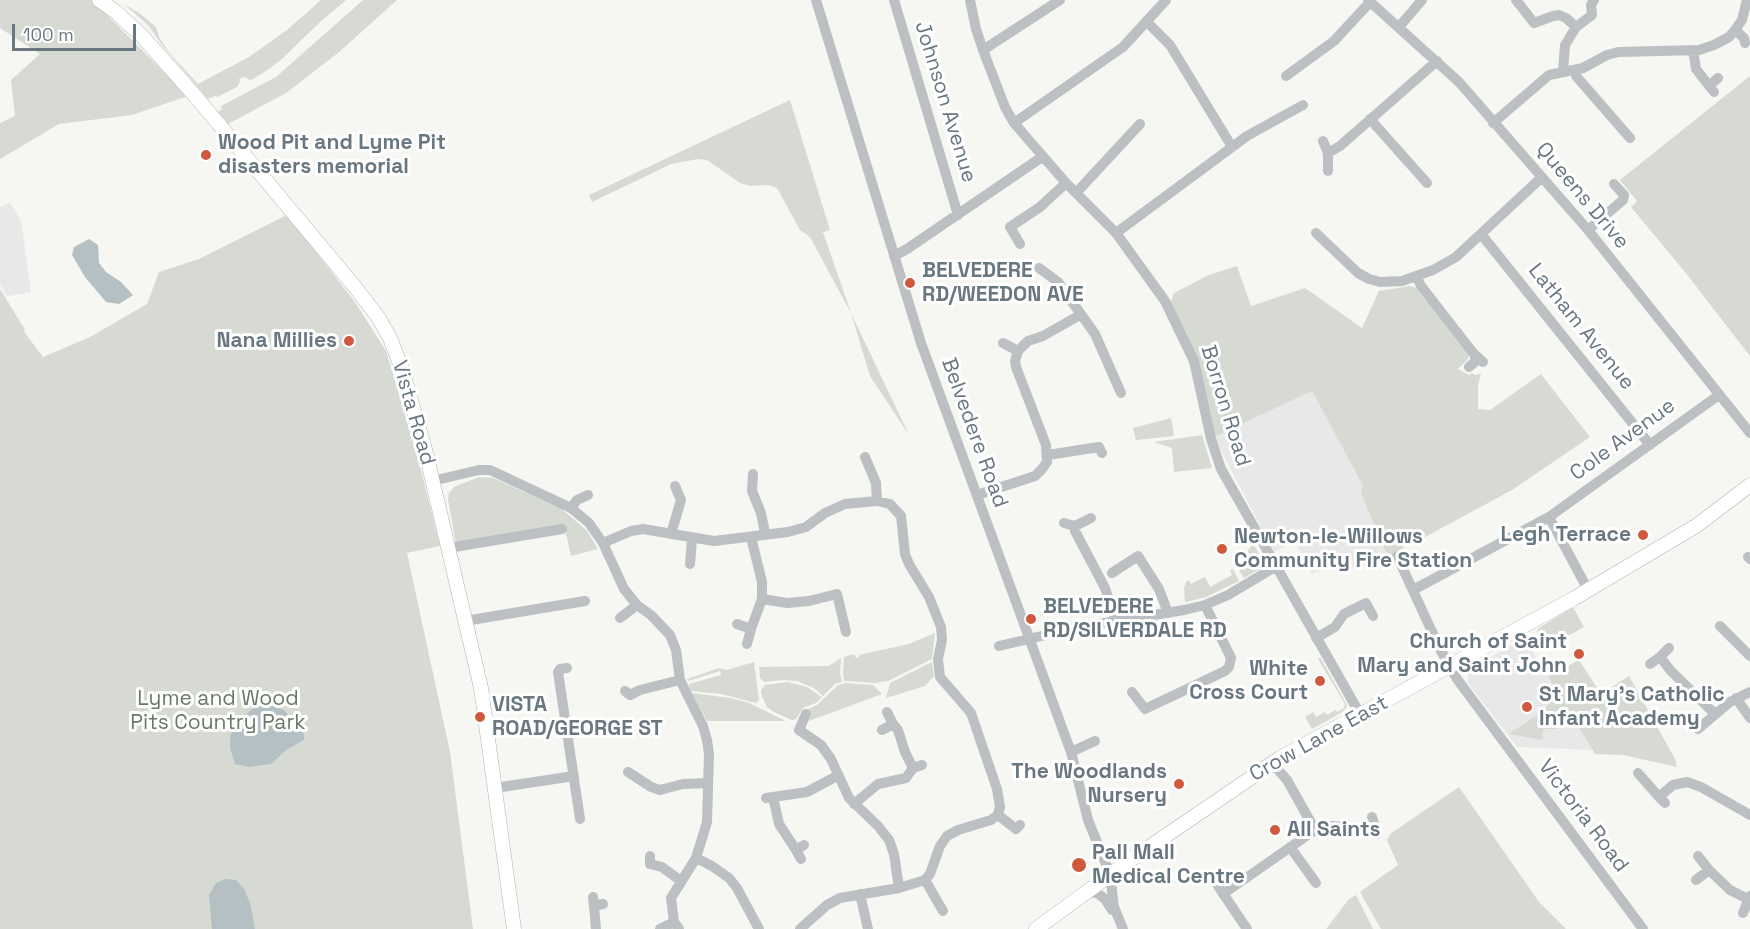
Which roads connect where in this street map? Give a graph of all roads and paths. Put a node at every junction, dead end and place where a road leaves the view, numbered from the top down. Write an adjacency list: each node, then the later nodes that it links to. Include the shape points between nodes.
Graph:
1 (99, 0): 61 (main road, Vista Road, via 142,36 190,90 378,317 402,369)
2 (816, 0): 46 (street, Belvedere Road)
3 (894, 0): 40 (street, Johnson Avenue)
4 (970, 0): 17 (street, Borron Road)
5 (1060, 0): 17 (street)
6 (1166, 0): 12 (street)
7 (1422, 0): 13 (street)
8 (1516, 0): 14 (street, via 1534,23 1559,15)
9 (1594, 0): 14 (street, via 1592,15)
10 (1747, 0): 15 (street)
11 (1369, 1): 13 (street, Queens Drive); 22 (street, via 1334,41)
12 (1147, 22): 26 (street, via 1107,60); 31 (street, via 1170,45)
13 (1399, 27): 19 (street, Queens Drive)
14 (1576, 27): 21 (street, via 1565,45)
15 (1735, 30): 16 (street); 18 (street, via 1714,45)
16 (1745, 44)
17 (983, 50): 26 (street, Borron Road)
18 (1693, 50): 20 (street, via 1618,52); 23 (street, via 1696,69 1711,89)
19 (1437, 61): 25 (street); 27 (street, Queens Drive)
20 (1575, 71): 21 (street); 29 (street)
21 (1563, 72): 27 (street, via 1544,78)
22 (1286, 76)
23 (1718, 78)
24 (1303, 105): 31 (street)
25 (1370, 119): 32 (street); 37 (street)
26 (1014, 123): 33 (street, Borron Road)
27 (1493, 123): 35 (street, Queens Drive)
28 (1140, 124): 39 (street)
29 (1630, 138)
30 (1323, 141): 32 (street)
31 (1232, 147): 42 (street)
32 (1328, 153): 34 (street)
33 (1042, 157): 36 (street, Borron Road); 40 (street)
34 (1328, 171)
35 (1541, 178): 41 (street, Queens Drive); 44 (street)
36 (1065, 183): 39 (street, Borron Road); 45 (street, via 1040,207 1006,230)
37 (1427, 183)
38 (1614, 184): 41 (street, via 1624,195 1623,200)
39 (1076, 193): 42 (street, Borron Road)
40 (958, 215): 46 (street)
41 (1588, 230): 54 (street, Queens Drive)
42 (1116, 233): 79 (street, Borron Road, via 1161,295 1190,351 1210,439 1221,469)
43 (1316, 233): 48 (street, via 1369,279 1391,283)
44 (1481, 234): 48 (street, via 1456,257); 56 (street, Latham Avenue)
45 (1020, 244)
46 (894, 256): 64 (street, Belvedere Road)
47 (1039, 268): 49 (street, via 1058,282)
48 (1416, 277): 52 (street, via 1479,358)
49 (1080, 315): 51 (street, via 1028,341); 53 (street, via 1099,342)
50 (1003, 343): 51 (street)
51 (1018, 351): 58 (street, via 1016,367)
52 (1469, 367)
53 (1122, 394)
54 (1719, 395): 55 (street, Queens Drive); 56 (street, Cole Avenue)
55 (1750, 433)
56 (1650, 445): 68 (street, Cole Avenue)
57 (1100, 447): 58 (street)
58 (1048, 455): 64 (street, via 1045,466 1035,476)
59 (865, 457): 66 (street, via 876,483)
60 (754, 473): 71 (street, via 753,491)
61 (432, 481): 67 (street, via 490,470); 76 (main road, Vista Road)
62 (1750, 484): 82 (main road, Crow Lane East, via 1696,526)
63 (675, 486): 72 (street, via 681,500)
64 (976, 495): 97 (street, Belvedere Road)
65 (591, 497): 67 (street, via 577,500)
66 (877, 501): 71 (street, via 845,504 806,527); 129 (street, via 890,504 901,516 905,554 941,627 940,676 971,713 1001,801)
67 (571, 507): 75 (street)
68 (1549, 517): 81 (street, Cole Avenue); 82 (street)
69 (1091, 518): 91 (street, via 1070,525 1105,588)
70 (562, 529): 76 (street)
71 (765, 533): 73 (street)
72 (671, 534): 74 (street); 75 (street, via 638,530)
73 (751, 537): 74 (street); 83 (street)
74 (692, 539): 78 (street)
75 (603, 543): 86 (street, via 624,589)
76 (448, 548): 90 (main road, Vista Road)
77 (1397, 556): 81 (street, Victoria Road)
78 (690, 564)
79 (1275, 567): 85 (street); 96 (street, Borron Road)
80 (1112, 573): 87 (street, via 1138,556)
81 (1413, 590): 104 (street, Victoria Road)
82 (1588, 590): 104 (main road, Crow Lane East)
83 (762, 599): 94 (street); 95 (street, via 809,601 835,589)
84 (585, 601): 90 (street)
85 (1205, 604): 87 (street); 107 (street, via 1231,658 1229,667 1148,713)
86 (637, 606): 89 (street); 106 (street, via 670,635)
87 (1168, 612): 91 (street)
88 (1373, 616): 96 (street, via 1370,601 1344,614 1332,630)
89 (620, 618)
90 (465, 621): 127 (main road, Vista Road)
91 (1116, 621): 97 (street)
92 (737, 624): 94 (street)
93 (1720, 626): 101 (street)
94 (751, 629): 98 (street)
95 (846, 632)
96 (1316, 638): 113 (street, Borron Road)
97 (1030, 639): 99 (street); 120 (street, Belvedere Road)
98 (747, 644)
99 (999, 646)
100 (1669, 648): 102 (street)
101 (1750, 656)
102 (1660, 657): 103 (street); 114 (street)
103 (1650, 664)
104 (1449, 667): 113 (main road, Crow Lane East); 165 (street, Victoria Road)
105 (567, 668): 124 (street, via 558,672)
106 (680, 680): 109 (street); 126 (street, via 707,740)
107 (1132, 692)
108 (1750, 692): 110 (street)
109 (629, 695)
110 (1736, 698): 114 (street); 115 (street)
111 (888, 712): 117 (street)
112 (806, 714): 125 (street, via 794,727 821,745)
113 (1360, 714): 121 (main road, Crow Lane East)
114 (1715, 714): 116 (street, via 1698,729)
115 (1750, 718)
116 (1690, 721)
117 (893, 724): 118 (street); 128 (street, via 905,752 918,767 906,778 873,787)
118 (882, 730)
119 (1095, 741): 120 (street)
120 (1071, 752): 142 (street, Belvedere Road, via 1088,820)
121 (1272, 763): 134 (street, via 1293,789); 142 (main road, Crow Lane East)
122 (628, 772): 126 (street, via 660,790)
123 (1638, 773): 130 (street, via 1662,800 1673,785 1687,782)
124 (574, 776): 127 (street); 131 (street)
125 (837, 776): 128 (street); 136 (street, via 807,792 769,798 779,824)
126 (708, 783): 138 (street, via 707,822)
127 (495, 788): 157 (main road, Vista Road)
128 (854, 804): 148 (street, via 889,840)
129 (998, 815): 133 (street); 143 (street, via 947,836)
130 (1750, 815)
131 (580, 819)
132 (1375, 826): 134 (street)
133 (1016, 830)
134 (1316, 830): 135 (street)
135 (1290, 848): 141 (street); 164 (street, via 1220,890)
136 (800, 852)
137 (1698, 856): 140 (street)
138 (696, 858): 146 (street); 160 (street, via 729,878)
139 (649, 864): 146 (street, via 662,867)
140 (1709, 870): 145 (street); 151 (street, via 1730,890)
141 (1308, 872): 144 (street); 147 (street)
142 (1110, 874): 149 (main road, Crow Lane East); 156 (street, Belvedere Road)
143 (925, 880): 148 (street); 153 (street)
144 (1298, 880)
145 (1696, 880)
146 (681, 881): 155 (street, via 671,898)
147 (1316, 883)
148 (898, 888): 150 (street)
149 (1085, 892): 156 (street, via 1105,898); 163 (main road, Crow Lane East)
150 (860, 894): 161 (street, via 832,902); 162 (street)
151 (1749, 897): 154 (street)
152 (597, 902): 158 (street)
153 (943, 911)
154 (1743, 913)
155 (676, 925): 159 (street)
156 (1121, 926)
157 (514, 929)
158 (596, 929)
159 (660, 929)
160 (759, 929)
161 (800, 929)
162 (868, 929)
163 (1036, 929)
164 (1246, 929)
165 (1643, 929)

